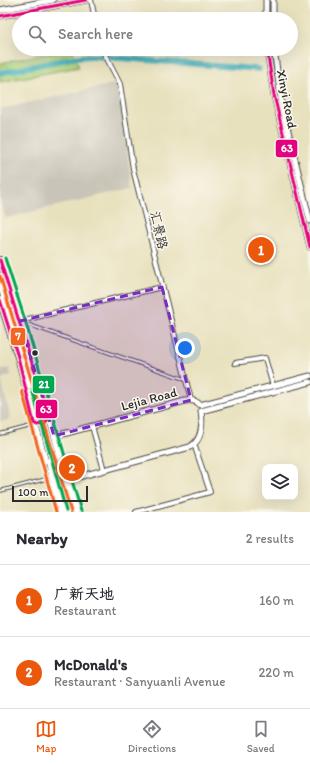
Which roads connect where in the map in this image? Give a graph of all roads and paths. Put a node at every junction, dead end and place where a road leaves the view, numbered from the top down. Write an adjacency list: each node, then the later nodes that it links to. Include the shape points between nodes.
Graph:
1 (53, 0): 6 (street)
2 (86, 0): 7 (street)
3 (91, 0): 8 (street)
4 (266, 0): 9 (street)
5 (273, 0): 10 (street)
6 (0, 10)
7 (22, 12)
8 (94, 12)
9 (266, 12)
10 (273, 12)
11 (12, 14): 12 (street)
12 (0, 16)
13 (106, 56): 20 (street, 汇景路, via 120,84 133,169)
14 (268, 56): 17 (street, Xinyi Road, via 275,101)
15 (275, 56): 16 (street, Xinyi Road, via 282,106)
16 (310, 221)
17 (310, 246)
18 (0, 260): 22 (main road)
19 (0, 280): 31 (highway)
20 (162, 288): 22 (street); 25 (street, 汇景路)
21 (0, 300): 31 (main road)
22 (20, 321): 25 (lane); 31 (main road)
23 (235, 363): 27 (street, via 265,358)
24 (310, 376): 27 (street)
25 (184, 379): 28 (street, 汇景路)
26 (310, 382): 30 (street)
27 (273, 386): 29 (street)
28 (191, 400): 29 (street, Lejia Road); 32 (street, Lejia Road)
29 (200, 405): 30 (street)
30 (201, 411): 36 (street, via 201,430)
31 (40, 421): 33 (lane); 34 (main road); 35 (main road); 42 (highway, bridge); 43 (highway, bridge)
32 (92, 426): 34 (street, Lejia Road); 37 (street)
33 (0, 434)
34 (54, 436): 35 (street, Lejia Road); 39 (main road)
35 (39, 441): 38 (main road)
36 (194, 444): 37 (street, via 184,449); 45 (street, via 210,492)
37 (104, 470): 39 (street)
38 (47, 478): 40 (lane); 41 (path); 42 (main road)
39 (67, 480): 44 (main road)
40 (0, 491)
41 (54, 512)
42 (61, 512)
43 (68, 512)
44 (76, 512)
45 (136, 512)

